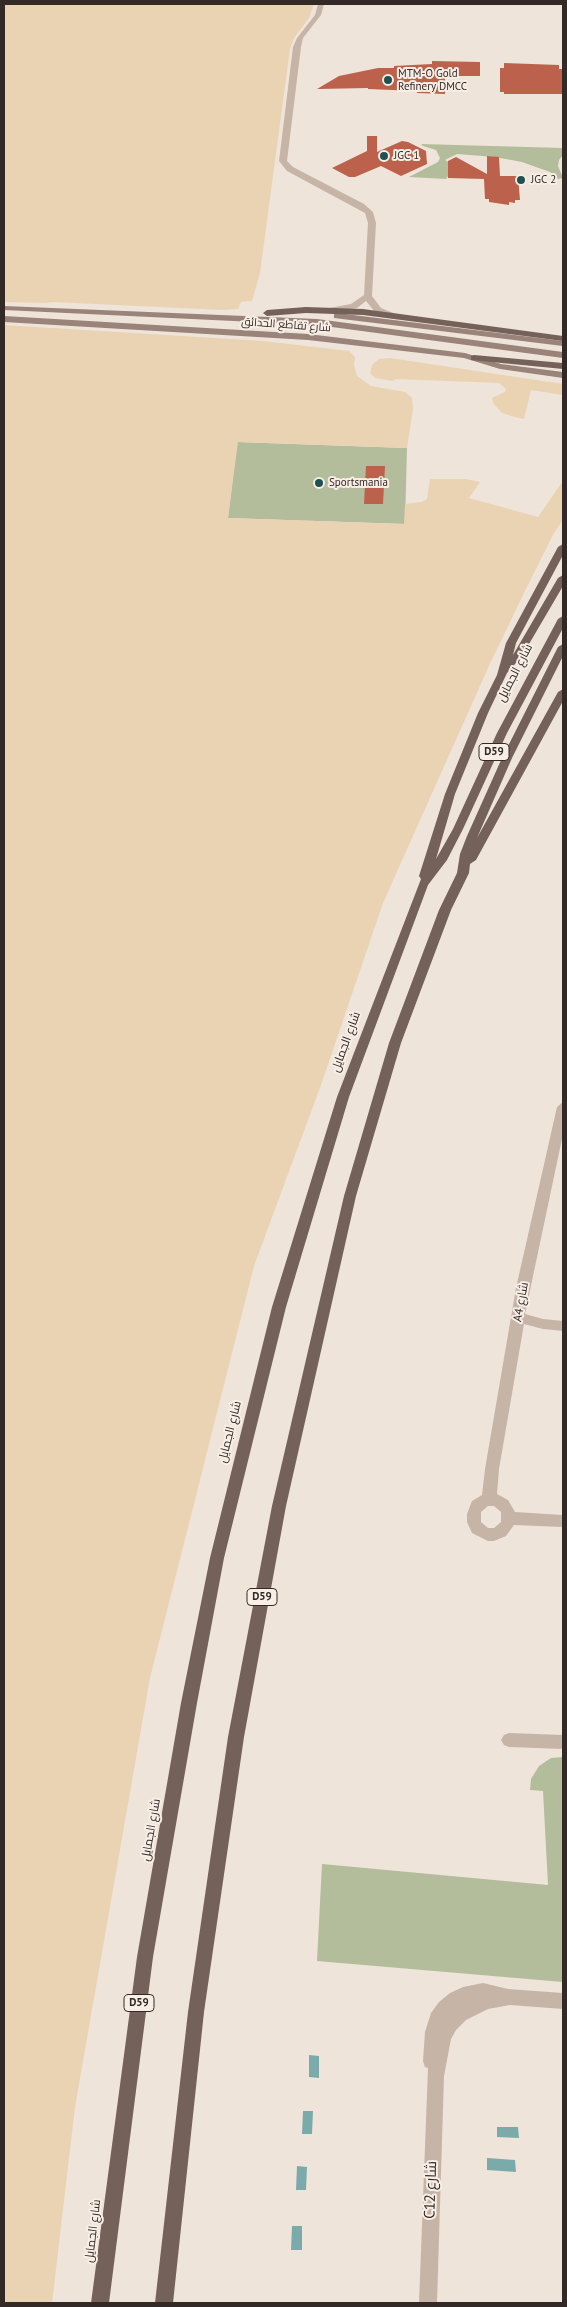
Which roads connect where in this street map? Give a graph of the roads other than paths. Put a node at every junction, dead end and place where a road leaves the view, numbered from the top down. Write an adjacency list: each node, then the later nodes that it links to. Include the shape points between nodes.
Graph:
1 (321, 4): 2 (street, via 318,15 298,42 282,158 290,169 361,206 371,216)
2 (368, 296): 4 (street, via 354,306); 6 (street, via 373,306)
3 (4, 308): 7 (main road, شارع تقاطع الحدائق)
4 (332, 310): 5 (main road); 6 (main road)
5 (267, 313): 7 (main road); 10 (main road, via 376,320)
6 (393, 316): 9 (main road)
7 (186, 317): 11 (main road, شارع تقاطع الحدائق, via 318,322)
8 (4, 319): 12 (main road, شارع تقاطع الحدائق, via 308,337)
9 (563, 339)
10 (563, 344)
11 (563, 355)
12 (474, 358): 13 (main road); 14 (main road, شارع تقاطع الحدائق, via 500,366)
13 (563, 366)
14 (563, 375)
15 (563, 547): 19 (main road, via 518,628)
16 (563, 578): 19 (main road, via 517,656)
17 (563, 619): 22 (main road, شارع الجمايل / D59, via 506,725 458,829)
18 (563, 647): 21 (main road, D59, via 487,800 466,854)
19 (502, 675): 22 (main road, via 454,786)
20 (563, 692): 21 (main road)
21 (463, 873): 34 (main road, D59, via 420,975 372,1117 350,1196 280,1506 238,1728 216,1868 196,2012)
22 (423, 884): 33 (main road, شارع الجمايل / D59, via 366,1033 311,1197 276,1316 222,1539 189,1704 146,1957)
23 (563, 1107): 24 (street, A4 شارع)
24 (557, 1157): 25 (street, A4 شارع)
25 (518, 1316): 26 (street); 27 (street, A4 شارع)
26 (563, 1326)
27 (489, 1500): 28 (street, via 504,1506); 28 (street, via 473,1509 472,1520 478,1528 497,1533 507,1526)
28 (509, 1518): 29 (street)
29 (563, 1521)
30 (509, 1740): 31 (street)
31 (563, 1742)
32 (563, 2000): 35 (street, C12 شارع, via 510,1997 486,2001 460,2014 443,2037 435,2076)
33 (100, 2303)
34 (164, 2303)
35 (428, 2303)

